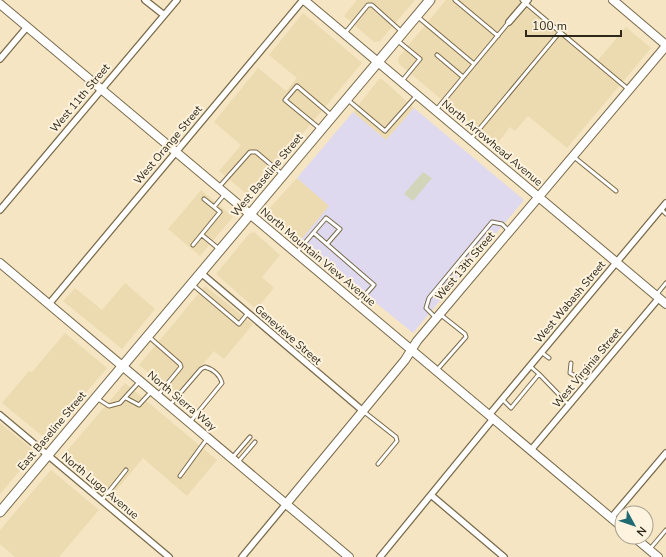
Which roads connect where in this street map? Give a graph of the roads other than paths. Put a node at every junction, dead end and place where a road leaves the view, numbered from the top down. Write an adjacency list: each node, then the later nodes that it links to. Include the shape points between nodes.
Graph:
1 (145, 0): 9 (street)
2 (177, 0): 9 (street, West 11th Street)
3 (304, 0): 14 (street, North Arrowhead Avenue); 32 (street, West Orange Street)
4 (430, 0): 10 (main road, West Baseline Street)
5 (455, 0): 16 (lane)
6 (613, 0): 17 (street)
7 (525, 1): 11 (street); 13 (lane)
8 (0, 4): 12 (street, North Mountain View Avenue)
9 (164, 16): 24 (street, West 11th Street)
10 (416, 16): 15 (main road, West Baseline Street); 21 (lane)
11 (509, 22): 16 (lane)
12 (27, 27): 19 (street); 24 (street, North Mountain View Avenue)
13 (560, 32): 25 (lane); 31 (lane)
14 (345, 33): 15 (lane, via 368,5 372,5); 20 (street, North Arrowhead Avenue)
15 (400, 36): 20 (main road, West Baseline Street); 23 (lane, via 420,59)
16 (498, 36): 21 (lane)
17 (666, 45): 25 (street, West 13th Street)
18 (437, 55): 22 (lane)
19 (0, 59)
20 (378, 62): 23 (street, North Arrowhead Avenue); 27 (main road, West Baseline Street)
21 (474, 64): 22 (lane)
22 (463, 77): 28 (lane)
23 (401, 81): 26 (street, North Arrowhead Avenue)
24 (101, 89): 32 (street, North Mountain View Avenue); 42 (street, West 11th Street)
25 (628, 89): 33 (street, West 13th Street)
26 (417, 94): 27 (lane, via 385,131); 28 (street, North Arrowhead Avenue)
27 (347, 99): 29 (main road, West Baseline Street)
28 (436, 110): 31 (street, North Arrowhead Avenue)
29 (332, 116): 30 (main road, West Baseline Street); 30 (lane, via 297,86 285,100)
30 (321, 130): 34 (main road, West Baseline Street)
31 (471, 139): 37 (street, North Arrowhead Avenue)
32 (176, 152): 35 (street, North Mountain View Avenue); 58 (street, West Orange Street)
33 (572, 156): 36 (lane); 37 (street, West 13th Street)
34 (284, 175): 35 (lane, via 256,152 250,152); 43 (main road, West Baseline Street)
35 (222, 190): 40 (lane); 43 (street, North Mountain View Avenue)
36 (616, 191)
37 (538, 196): 45 (street, West 13th Street); 52 (street, North Arrowhead Avenue)
38 (204, 198): 40 (lane)
39 (666, 203): 41 (street, West Wabash Street)
40 (214, 207): 47 (lane, via 220,212)
41 (660, 209): 44 (lane); 52 (street, West Wabash Street)
42 (0, 210)
43 (250, 214): 50 (main road, West Baseline Street); 51 (street, North Mountain View Avenue)
44 (666, 214)
45 (509, 230): 62 (street, West 13th Street); 62 (lane, via 502,224 492,222 429,298 426,308)
46 (314, 233): 48 (lane); 48 (lane, via 326,218 340,229); 51 (lane)
47 (202, 234): 49 (lane); 50 (lane)
48 (327, 244): 59 (lane, via 374,285)
49 (193, 245)
50 (220, 250): 54 (main road, West Baseline Street)
51 (296, 253): 59 (street, North Mountain View Avenue)
52 (617, 262): 57 (street, North Arrowhead Avenue); 65 (street, West Wabash Street)
53 (0, 263): 58 (street, North Sierra Way)
54 (201, 273): 56 (main road, West Baseline Street); 61 (street, Genevieve Street)
55 (666, 283): 57 (lane)
56 (192, 284): 61 (lane, via 239,324); 63 (main road, West Baseline Street)
57 (657, 297): 60 (street, North Arrowhead Avenue); 73 (street, West Virginia Street)
58 (49, 304): 68 (street, North Sierra Way)
59 (357, 304): 64 (street, North Mountain View Avenue)
60 (666, 304)
61 (248, 313): 80 (street, Genevieve Street)
62 (438, 316): 64 (street, West 13th Street); 70 (lane, via 466,336)
63 (148, 336): 68 (main road, West Baseline Street); 74 (lane, via 181,367)
64 (411, 350): 70 (street, North Mountain View Avenue); 80 (street, West 13th Street)
65 (541, 352): 66 (lane); 69 (street, West Wabash Street)
66 (549, 358)
67 (570, 363): 73 (lane, via 570,373)
68 (123, 366): 72 (street, North Sierra Way); 75 (main road, East Baseline Street)
69 (530, 366): 71 (lane); 77 (street, West Wabash Street)
70 (437, 371): 81 (street, North Mountain View Avenue)
71 (539, 374): 77 (lane, via 511,408); 78 (lane)
72 (140, 380): 74 (street, North Sierra Way); 76 (lane)
73 (587, 384): 78 (street, West Virginia Street)
74 (155, 393): 76 (lane, via 139,405); 79 (street, North Sierra Way)
75 (96, 398): 76 (lane, via 110,406); 89 (main road, East Baseline Street)
76 (126, 398)
77 (502, 399): 81 (street, West Wabash Street)
78 (569, 405): 87 (street, West Virginia Street)
79 (170, 406): 83 (street, North Sierra Way); 83 (lane, via 201,369 212,369 222,383)
80 (363, 411): 91 (lane, via 396,437 397,441); 96 (street, West 13th Street)
81 (491, 417): 87 (street, North Mountain View Avenue); 94 (street, West Wabash Street)
82 (1, 418): 89 (street, North Lugo Avenue)
83 (190, 422): 85 (street, North Sierra Way)
84 (250, 437): 90 (lane)
85 (208, 438): 90 (street, North Sierra Way); 93 (lane)
86 (255, 442): 90 (lane)
87 (531, 450): 98 (street, North Mountain View Avenue)
88 (666, 453): 98 (street)
89 (48, 455): 95 (street, North Lugo Avenue); 97 (main road, East Baseline Street)
90 (235, 460): 96 (street, North Sierra Way)
91 (378, 464)
92 (126, 470): 95 (lane)
93 (180, 476)
94 (431, 495): 106 (street, West Wabash Street); 107 (street)
95 (101, 500): 103 (street, North Lugo Avenue)
96 (286, 504): 104 (street); 105 (street, North Sierra Way)
97 (0, 512)
98 (611, 518): 99 (street, North Mountain View Avenue)
99 (614, 520)
100 (666, 530): 102 (lane)
101 (643, 545): 102 (street)
102 (649, 550): 108 (street)
103 (169, 557)
104 (242, 557)
105 (350, 557)
106 (380, 557)
107 (504, 557)
108 (658, 557)

